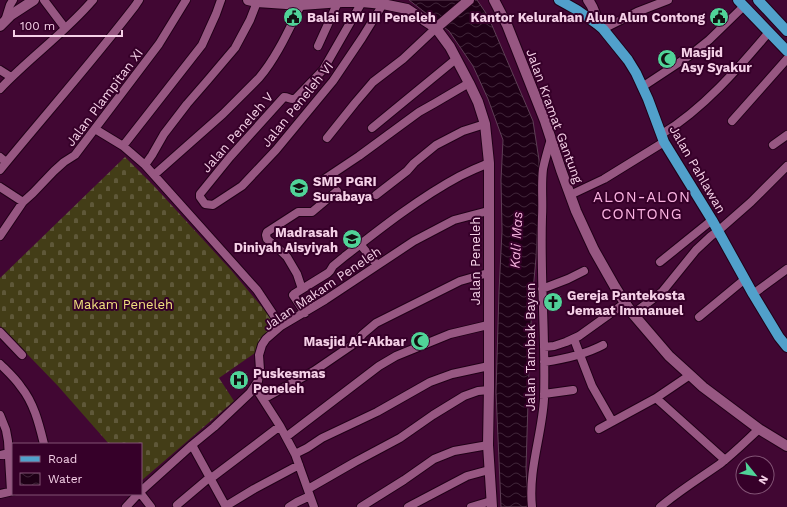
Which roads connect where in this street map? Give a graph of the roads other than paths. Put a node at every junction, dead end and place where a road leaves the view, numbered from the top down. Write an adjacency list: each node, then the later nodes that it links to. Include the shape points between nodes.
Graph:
1 (13, 0): 20 (street)
2 (34, 0): 20 (street)
3 (44, 0): 23 (street)
4 (93, 0): 23 (street)
5 (139, 0): 45 (street, via 31,132)
6 (186, 0): 38 (street, Jalan Plampitan XI, via 159,44)
7 (221, 0): 44 (street, via 202,45)
8 (469, 0): 21 (street)
9 (494, 0): 42 (street, Jalan Kramat Gantung, via 507,25)
10 (559, 0): 22 (main road, Jalan Pahlawan, via 578,10)
11 (668, 0): 22 (street)
12 (758, 0): 24 (main road)
13 (252, 1): 19 (street); 47 (street, via 250,20 234,48 164,134)
14 (591, 1): 22 (street)
15 (338, 2): 16 (street); 19 (street); 26 (street)
16 (362, 2): 18 (street); 57 (street, Jalan Peneleh V, via 323,70 294,100 284,97 200,194 205,204)
17 (741, 3): 25 (main road); 33 (street, via 709,40)
18 (383, 4): 21 (street, via 407,9); 57 (street, Jalan Peneleh VI, via 333,81 276,150 242,186)
19 (302, 5): 50 (street, via 259,78 223,114)
20 (2, 24)
21 (438, 27): 28 (street, Jalan Peneleh); 40 (street, via 404,59 374,82)
22 (600, 27): 33 (main road, Jalan Pahlawan, via 628,60)
23 (65, 28): 31 (street)
24 (787, 31)
25 (769, 32): 27 (main road); 41 (street, via 699,107)
26 (318, 46)
27 (787, 51)
28 (456, 59): 32 (street, Jalan Peneleh); 37 (street)
29 (787, 59): 35 (street)
30 (0, 70): 31 (street)
31 (11, 77): 34 (street)
32 (469, 83): 36 (street, Jalan Peneleh); 51 (street, via 419,112)
33 (642, 87): 41 (main road, Jalan Pahlawan)
34 (0, 89)
35 (732, 121)
36 (486, 124): 46 (street, Jalan Peneleh); 54 (street, via 462,131 436,145)
37 (372, 128)
38 (95, 129): 44 (street); 56 (street, Jalan Plampitan XI, via 75,155 54,170)
39 (787, 135): 43 (street)
40 (327, 138)
41 (663, 138): 55 (street, via 604,179); 59 (main road, Jalan Pahlawan)
42 (551, 139): 55 (street, Jalan Kramat Gantung); 70 (street, Jalan Tambak Bayan, via 543,177)
43 (773, 145)
44 (123, 146): 47 (street)
45 (3, 159): 49 (street)
46 (488, 163): 58 (street, Jalan Peneleh); 62 (street, via 433,192)
47 (145, 165): 50 (street)
48 (787, 166): 60 (street)
49 (0, 170)
50 (154, 174): 77 (street, via 256,290)
51 (320, 182)
52 (0, 187): 56 (street)
53 (338, 191): 69 (street, via 312,212 298,212 267,232 267,239 287,257)
54 (376, 195)
55 (570, 195): 72 (street, Jalan Kramat Gantung, via 594,250)
56 (23, 202): 61 (street, Jalan Plampitan XI)
57 (213, 205)
58 (488, 211): 64 (street, Jalan Makam Peneleh, via 454,220 414,241); 67 (street, Jalan Peneleh)
59 (712, 220): 60 (main road, Jalan Pahlawan); 63 (street)
60 (718, 231): 68 (main road, Jalan Pahlawan); 74 (street, via 696,250 662,292)
61 (0, 236)
62 (360, 244): 64 (street); 69 (street, via 328,273)
63 (660, 262)
64 (377, 265): 73 (street, Jalan Makam Peneleh)
65 (787, 269): 71 (street)
66 (584, 271): 70 (street)
67 (488, 273): 76 (street, Jalan Peneleh); 94 (street, via 460,281 376,324 314,371)
68 (745, 279): 71 (main road, Jalan Pahlawan); 75 (street)
69 (302, 289): 73 (street, via 293,296)
70 (542, 289): 81 (street, Jalan Tambak Bayan)
71 (753, 294): 82 (main road, Jalan Pahlawan)
72 (625, 303): 74 (street, Jalan Kramat Gantung); 79 (street)
73 (305, 313): 77 (street, Jalan Makam Peneleh)
74 (633, 314): 88 (street, Jalan Kramat Gantung, via 669,356)
75 (699, 317)
76 (488, 325): 87 (street, Jalan Peneleh); 100 (street, via 450,334 396,356 379,366)
77 (281, 326): 89 (street, Jalan Makam Peneleh, via 262,345 259,354 259,375)
78 (0, 332): 83 (street)
79 (574, 339): 81 (street); 84 (street)
80 (603, 345): 84 (street)
81 (544, 347): 85 (street, Jalan Tambak Bayan)
82 (787, 347)
83 (22, 355)
84 (580, 355): 85 (street); 96 (street, via 592,386)
85 (544, 362): 92 (street, Jalan Tambak Bayan)
86 (0, 364): 101 (street, via 22,387 36,416)
87 (489, 366): 90 (street, Jalan Peneleh); 106 (street, via 430,382)
88 (690, 375): 93 (street); 99 (street, Jalan Kramat Gantung)
89 (254, 387): 94 (street); 102 (street, Jalan Makam Peneleh)
90 (489, 390): 103 (street, Jalan Peneleh); 114 (street, via 464,396 400,438 355,462)
91 (573, 390): 92 (street)
92 (544, 394): 128 (street, Jalan Tambak Bayan, via 532,474)
93 (656, 398): 96 (street); 108 (street)
94 (263, 399): 97 (street)
95 (0, 415): 105 (street)
96 (612, 421): 98 (street)
97 (280, 426): 100 (street); 111 (street)
98 (598, 429)
99 (759, 429): 104 (street, Jalan Kramat Gantung); 108 (street)
100 (286, 437): 106 (street)
101 (44, 443)
102 (192, 445): 111 (street); 113 (street, Jalan Makam Peneleh)
103 (488, 445): 110 (street, Jalan Peneleh); 125 (street, via 454,451 434,459)
104 (787, 446)
105 (11, 452): 107 (street); 112 (street)
106 (295, 454): 109 (street)
107 (0, 455)
108 (725, 460): 129 (street)
109 (299, 465): 114 (street); 122 (street)
110 (489, 470): 118 (street, Jalan Peneleh); 126 (street, via 467,476)
111 (210, 479): 119 (street); 122 (street)
112 (12, 491): 115 (street)
113 (142, 491)
114 (309, 492): 123 (street); 124 (street)
115 (0, 494)
116 (138, 495): 120 (street, Jalan Makam Peneleh)
117 (142, 495): 121 (street)
118 (492, 504): 127 (street)
119 (177, 505)
120 (126, 507)
121 (151, 507)
122 (226, 507)
123 (289, 507)
124 (314, 507)
125 (361, 507)
126 (408, 507)
127 (471, 507)
128 (532, 507)
129 (660, 507)

